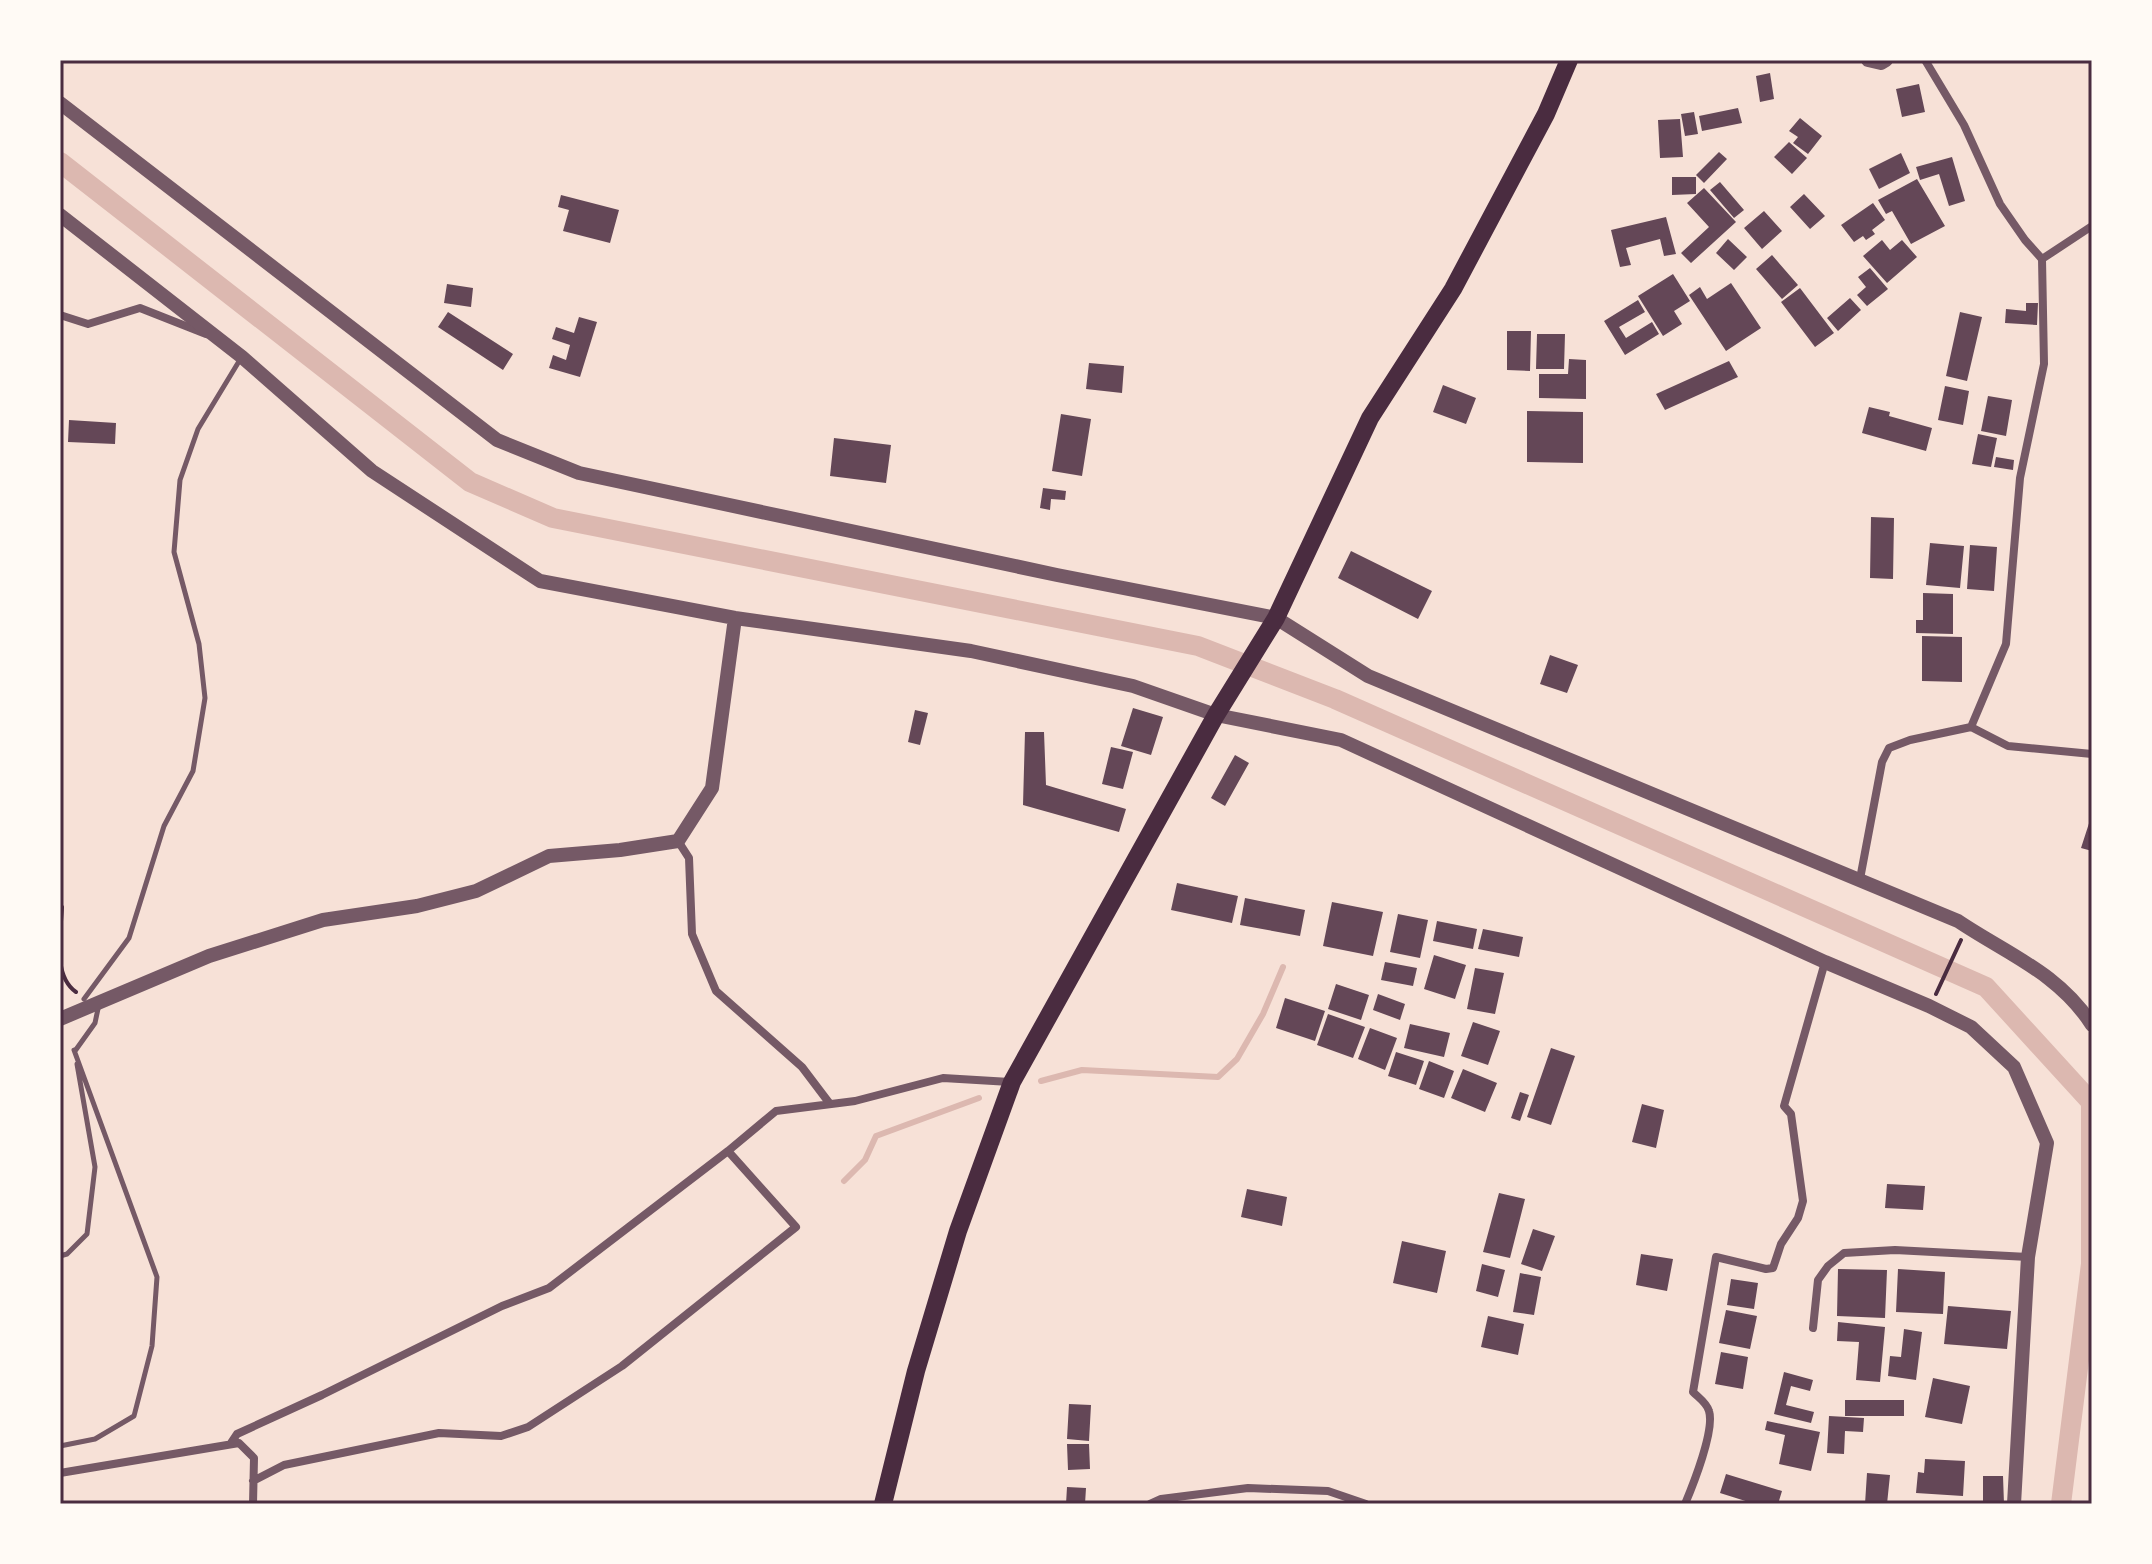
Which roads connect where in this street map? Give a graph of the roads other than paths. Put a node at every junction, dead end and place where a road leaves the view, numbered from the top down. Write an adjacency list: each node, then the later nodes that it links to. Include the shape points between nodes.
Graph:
1 (1569, 60): 13 (highway, via 1453,289 1370,418)
2 (1868, 60): 3 (street)
3 (1886, 60)
4 (1925, 60): 8 (street, via 1964,125 2000,204)
5 (60, 103): 13 (street, via 497,440 579,473)
6 (60, 215): 10 (street)
7 (2092, 226): 8 (street)
8 (2042, 259): 15 (street, via 2044,364 2020,478 2006,644)
9 (60, 315): 10 (street, via 88,324 140,308)
10 (217, 339): 11 (street)
11 (242, 357): 12 (street, via 372,471 540,581); 20 (lane, via 198,429 180,480 174,552 199,644 205,698 193,771 164,826 129,938)
12 (735, 618): 14 (street, via 971,651 1133,686); 17 (street, via 712,788)
13 (1276, 618): 14 (highway); 18 (street, via 1368,676)
14 (1216, 715): 19 (street, via 1341,740); 24 (highway)
15 (1971, 727): 16 (street, via 2008,746); 18 (street, via 1889,748)
16 (2092, 754)
17 (678, 841): 20 (street, via 549,856 476,891 323,920); 25 (street, via 689,858 692,934 716,991 802,1067)
18 (1860, 879): 22 (street, via 1958,921 2026,961 2078,1003)
19 (1825, 962): 28 (street, via 1971,1027 2014,1067 2047,1143); 38 (street, via 1784,1106 1791,1114 1803,1201 1773,1268 1716,1257 1693,1392 1711,1418)
20 (92, 1001): 21 (street); 23 (lane, via 95,1023)
21 (60, 1019)
22 (2092, 1025)
23 (74, 1050): 27 (lane, via 95,1167 87,1234); 31 (lane, via 157,1277 152,1346 134,1416 95,1439)
24 (1012, 1082): 25 (street, via 943,1078); 35 (highway, via 958,1231)
25 (830, 1104): 26 (street, via 776,1111)
26 (728, 1151): 30 (street, via 549,1288 237,1434); 33 (street, via 796,1227 622,1366 528,1427 501,1436 439,1433 284,1465)
27 (60, 1256)
28 (2028, 1257): 29 (street, via 1895,1250 1844,1253 1818,1280); 39 (street)
29 (1813, 1328)
30 (231, 1443): 32 (street); 33 (street, via 239,1443 254,1458)
31 (60, 1446)
32 (60, 1473)
33 (253, 1481): 34 (street)
34 (253, 1504)
35 (883, 1504)
36 (1150, 1504): 37 (street, via 1248,1488 1328,1491)
37 (1366, 1504)
38 (1685, 1504)
39 (2014, 1504)

